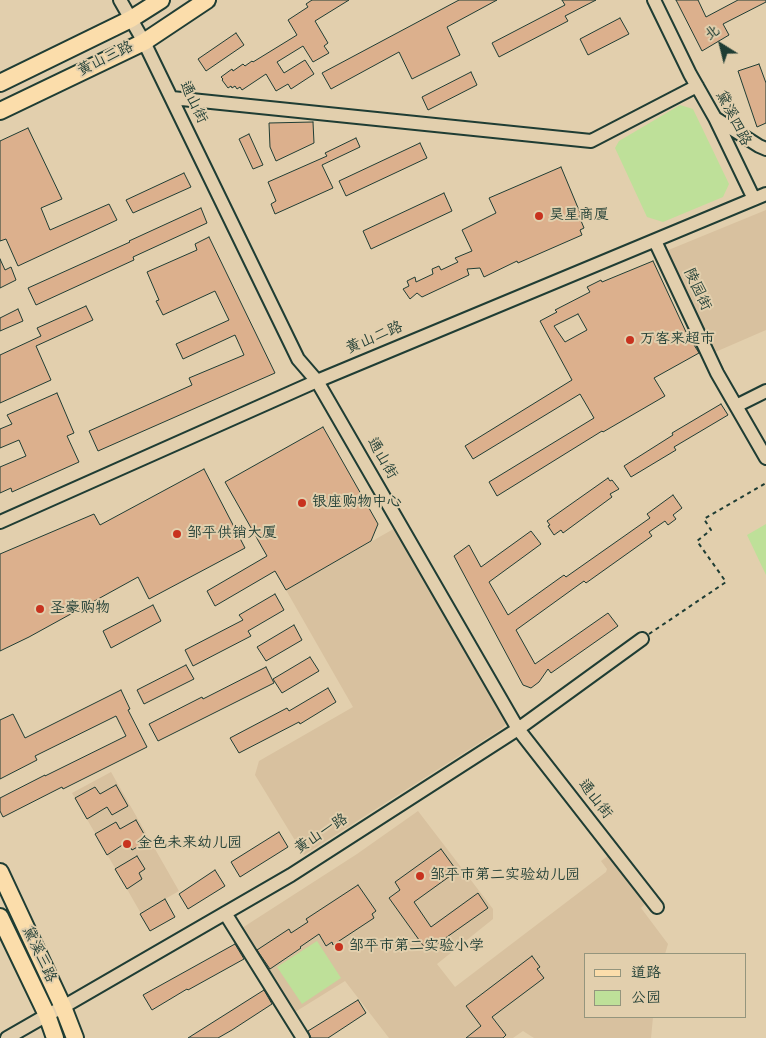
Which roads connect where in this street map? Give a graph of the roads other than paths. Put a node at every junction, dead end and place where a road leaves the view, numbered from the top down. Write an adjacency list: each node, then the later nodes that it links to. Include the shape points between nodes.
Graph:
1 (120, 0): 5 (street, 通山街)
2 (161, 0): 5 (main road, 黄山三路)
3 (207, 0): 6 (main road, 黄山三路)
4 (654, 0): 8 (street, 黛溪四路)
5 (131, 20): 6 (street, 通山街); 7 (main road, 黄山三路)
6 (144, 42): 9 (street, 通山街); 10 (main road, 黄山三路)
7 (0, 83)
8 (697, 86): 9 (street, via 591,141); 11 (street, 黛溪四路)
9 (172, 98): 16 (street, 通山街, via 298,358)
10 (0, 111)
11 (715, 118): 12 (street); 14 (street, 黛溪四路)
12 (766, 149)
13 (766, 194): 14 (street, 黄山二路)
14 (754, 199): 15 (street, 黄山二路)
15 (655, 241): 16 (street, 黄山二路); 18 (street, 陵园街, via 717,373)
16 (317, 381): 20 (street, 黄山二路); 22 (street, 通山街)
17 (766, 391): 18 (street)
18 (736, 406): 19 (street, 陵园街)
19 (766, 458)
20 (0, 522)
21 (642, 639): 22 (street, 黄山一路)
22 (518, 729): 24 (street, 通山街); 25 (street, 黄山一路, via 291,875)
23 (0, 872): 27 (main road, 黛溪三路)
24 (657, 907)
25 (225, 913): 27 (street, 黄山一路); 32 (street)
26 (0, 917): 28 (main road, 黛溪三路)
27 (63, 1007): 28 (street, 黄山一路); 31 (main road, 黛溪三路)
28 (47, 1015): 29 (street, 黄山一路); 30 (main road, 黛溪三路)
29 (7, 1038)
30 (55, 1038)
31 (75, 1038)
32 (303, 1038)

